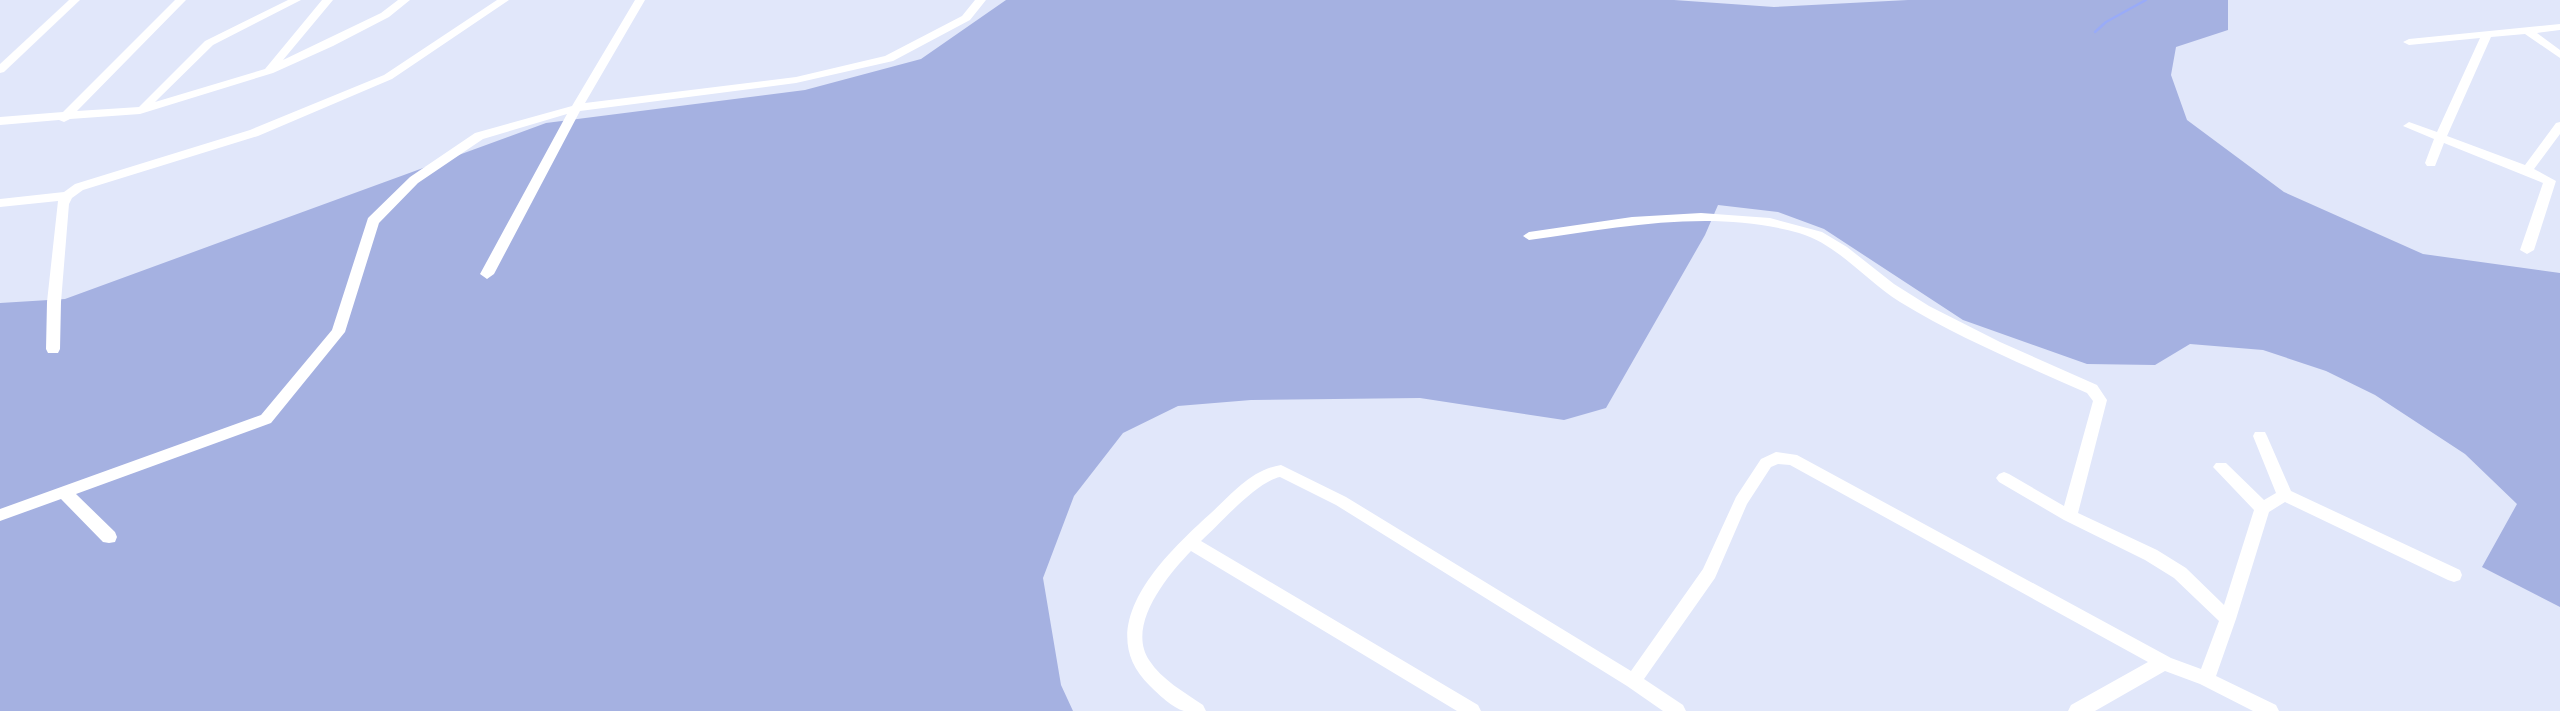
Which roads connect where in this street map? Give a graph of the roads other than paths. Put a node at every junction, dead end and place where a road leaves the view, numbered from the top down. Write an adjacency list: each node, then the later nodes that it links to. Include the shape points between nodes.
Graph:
1 (75, 0): 14 (street)
2 (181, 0): 18 (street)
3 (296, 0): 17 (street, via 209,43)
4 (328, 0): 15 (street)
5 (405, 0): 15 (street, via 385,15)
6 (504, 0): 25 (street, via 380,81 254,133 101,179)
7 (640, 0): 16 (street)
8 (981, 0): 16 (street, via 966,18 889,59 796,80)
9 (2560, 27): 10 (street)
10 (2528, 31): 11 (street); 13 (street)
11 (2487, 34): 12 (street); 22 (street)
12 (2409, 43)
13 (2560, 55)
14 (0, 70)
15 (269, 71): 17 (street)
16 (576, 108): 29 (street); 34 (street, via 479,136 414,180 373,221 338,332 266,419)
17 (140, 110): 18 (street)
18 (64, 118): 19 (street)
19 (0, 121)
20 (2409, 126): 22 (street)
21 (2560, 126): 24 (street)
22 (2440, 138): 23 (street); 24 (street)
23 (2431, 163)
24 (2527, 170): 28 (street, via 2550,181)
25 (67, 195): 26 (street); 30 (street)
26 (0, 203)
27 (1529, 236): 38 (street, via 1716,217 1781,225 1826,239 1901,296 1982,341 2092,388 2101,400)
28 (2527, 250)
29 (487, 274)
30 (53, 349)
31 (2260, 436): 35 (street)
32 (2221, 467): 36 (street)
33 (2004, 478): 38 (street)
34 (64, 492): 37 (street); 39 (street)
35 (2284, 495): 36 (street); 41 (street)
36 (2262, 508): 42 (street)
37 (0, 515)
38 (2070, 516): 42 (street, via 2180,573)
39 (108, 537)
40 (1189, 542): 45 (street, via 1254,483 1272,471 1289,473); 47 (street, via 1173,557 1141,608 1135,635 1138,656 1152,677); 48 (street)
41 (2454, 575)
42 (2228, 619): 44 (street)
43 (2165, 663): 44 (street); 45 (street, via 1792,459 1776,458 1766,463 1741,501 1709,573); 50 (street)
44 (2206, 679): 51 (street)
45 (1633, 681): 46 (street)
46 (1656, 705): 49 (street)
47 (1197, 711)
48 (1472, 711)
49 (1677, 711)
50 (2077, 711)
51 (2270, 711)

